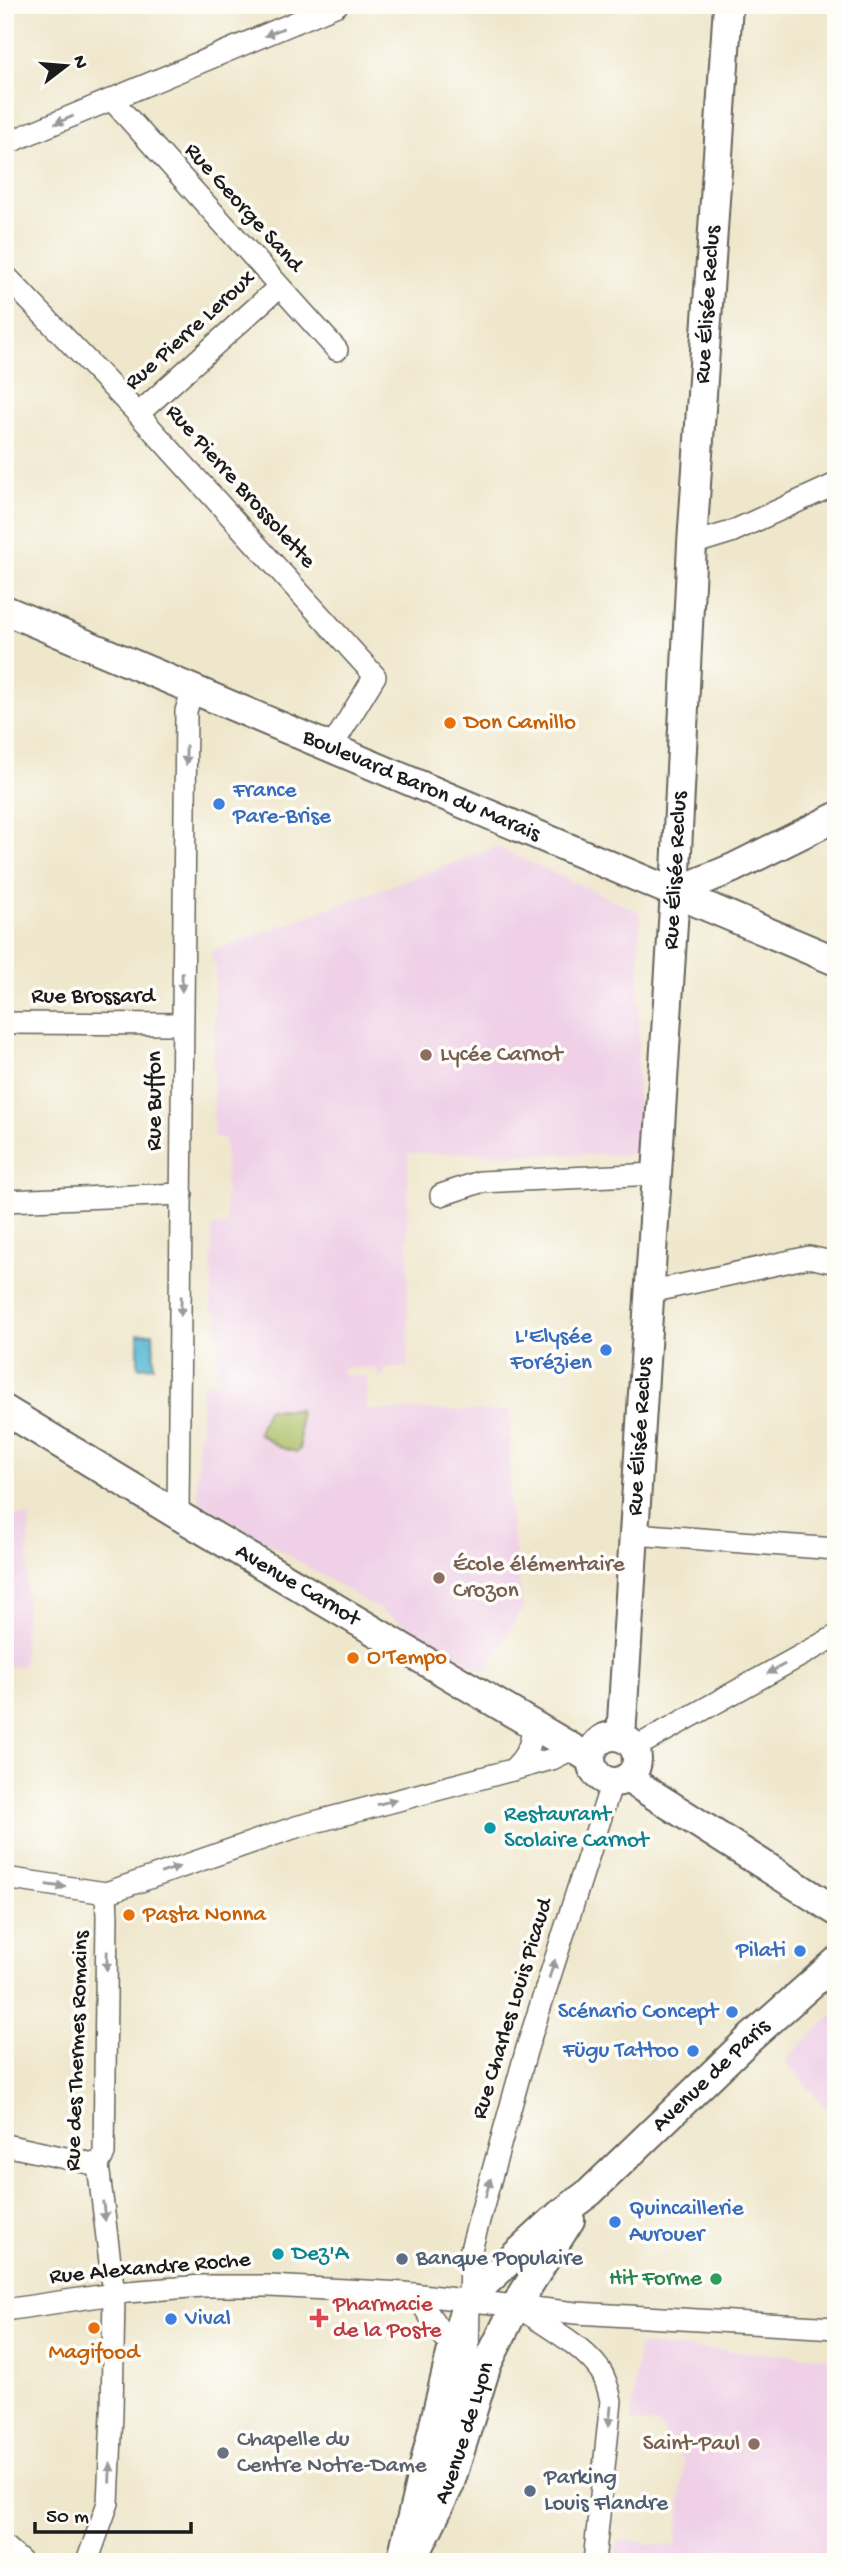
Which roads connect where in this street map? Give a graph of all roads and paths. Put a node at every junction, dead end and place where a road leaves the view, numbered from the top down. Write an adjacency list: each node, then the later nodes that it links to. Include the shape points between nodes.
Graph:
1 (337, 5): 3 (street, one-way to 3)
2 (728, 5): 10 (street, Rue Élisée Reclus)
3 (112, 100): 4 (street, one-way to 4); 6 (street, Rue George Sand)
4 (5, 144)
5 (5, 275): 8 (street, Rue Pierre Brossolette)
6 (279, 287): 7 (street, Rue George Sand); 8 (street, Rue Pierre Leroux)
7 (337, 351)
8 (138, 414): 13 (street, Rue Pierre Brossolette, via 375,676)
9 (836, 484): 10 (street, via 731,532)
10 (692, 544): 15 (street, Rue Élisée Reclus)
11 (5, 610): 12 (street, Boulevard Baron du Marais)
12 (193, 688): 13 (street, Boulevard Baron du Marais); 18 (street, Rue Buffon, one-way to 18, via 186,711)
13 (331, 748): 15 (street, Boulevard Baron du Marais)
14 (836, 817): 15 (street)
15 (675, 892): 16 (street, Boulevard Baron du Marais); 19 (street, Rue Élisée Reclus)
16 (836, 961)
17 (5, 1023): 18 (street, Rue Brossard)
18 (181, 1024): 20 (street, Rue Buffon)
19 (657, 1174): 21 (street, via 480,1182); 24 (street, Rue Élisée Reclus)
20 (182, 1194): 22 (street); 26 (street, Rue Buffon, one-way to 26)
21 (441, 1195)
22 (5, 1201)
23 (836, 1263): 24 (street, via 809,1257)
24 (650, 1292): 27 (street, Rue Élisée Reclus)
25 (5, 1410): 26 (street, Avenue Carnot)
26 (178, 1515): 30 (street, Avenue Carnot)
27 (634, 1534): 28 (street); 31 (street, Rue Élisée Reclus)
28 (836, 1549)
29 (836, 1636): 31 (street, one-way to 31)
30 (532, 1725): 32 (street, Avenue Carnot); 33 (street, via 527,1753)
31 (627, 1743): 32 (street, via 607,1738); 34 (street, via 637,1761)
32 (582, 1754): 33 (street); 34 (street, via 600,1777)
33 (512, 1770): 36 (street, one-way to 33, via 296,1827)
34 (620, 1780): 37 (street); 45 (street, Rue Charles Louis Picaud, one-way to 34, via 470,2253 527,2048)
35 (5, 1878): 36 (street, one-way to 36)
36 (106, 1893): 40 (street, Rue des Thermes Romains, one-way to 40, via 104,2154)
37 (836, 1911)
38 (836, 1962): 41 (street, Avenue de Paris)
39 (5, 2145): 40 (street)
40 (98, 2165): 43 (street, Rue des Thermes Romains, one-way to 43)
41 (590, 2192): 42 (street); 46 (street, Avenue de Lyon)
42 (549, 2225): 45 (street); 46 (street, via 522,2275)
43 (114, 2294): 44 (street, Rue Alexandre Roche, via 256,2286); 47 (street, Rue Alexandre Roche); 53 (street, Rue des Thermes Romains, one-way to 43, via 108,2504)
44 (415, 2294): 45 (street, Rue Alexandre Roche); 49 (street)
45 (468, 2299): 46 (street, Rue Alexandre Roche); 49 (street, Avenue de Lyon); 51 (street, Rue Charles Louis Picaud, via 468,2358)
46 (516, 2305): 48 (street, Rue Alexandre Roche, via 576,2313); 51 (street, Avenue de Lyon, via 487,2364 449,2486); 54 (street, one-way to 54, via 586,2355 600,2370 611,2401)
47 (5, 2310)
48 (836, 2328)
49 (453, 2350): 51 (street, Avenue de Lyon)
50 (5, 2547): 52 (street)
51 (411, 2556)
52 (22, 2562)
53 (87, 2562)
54 (594, 2562)

